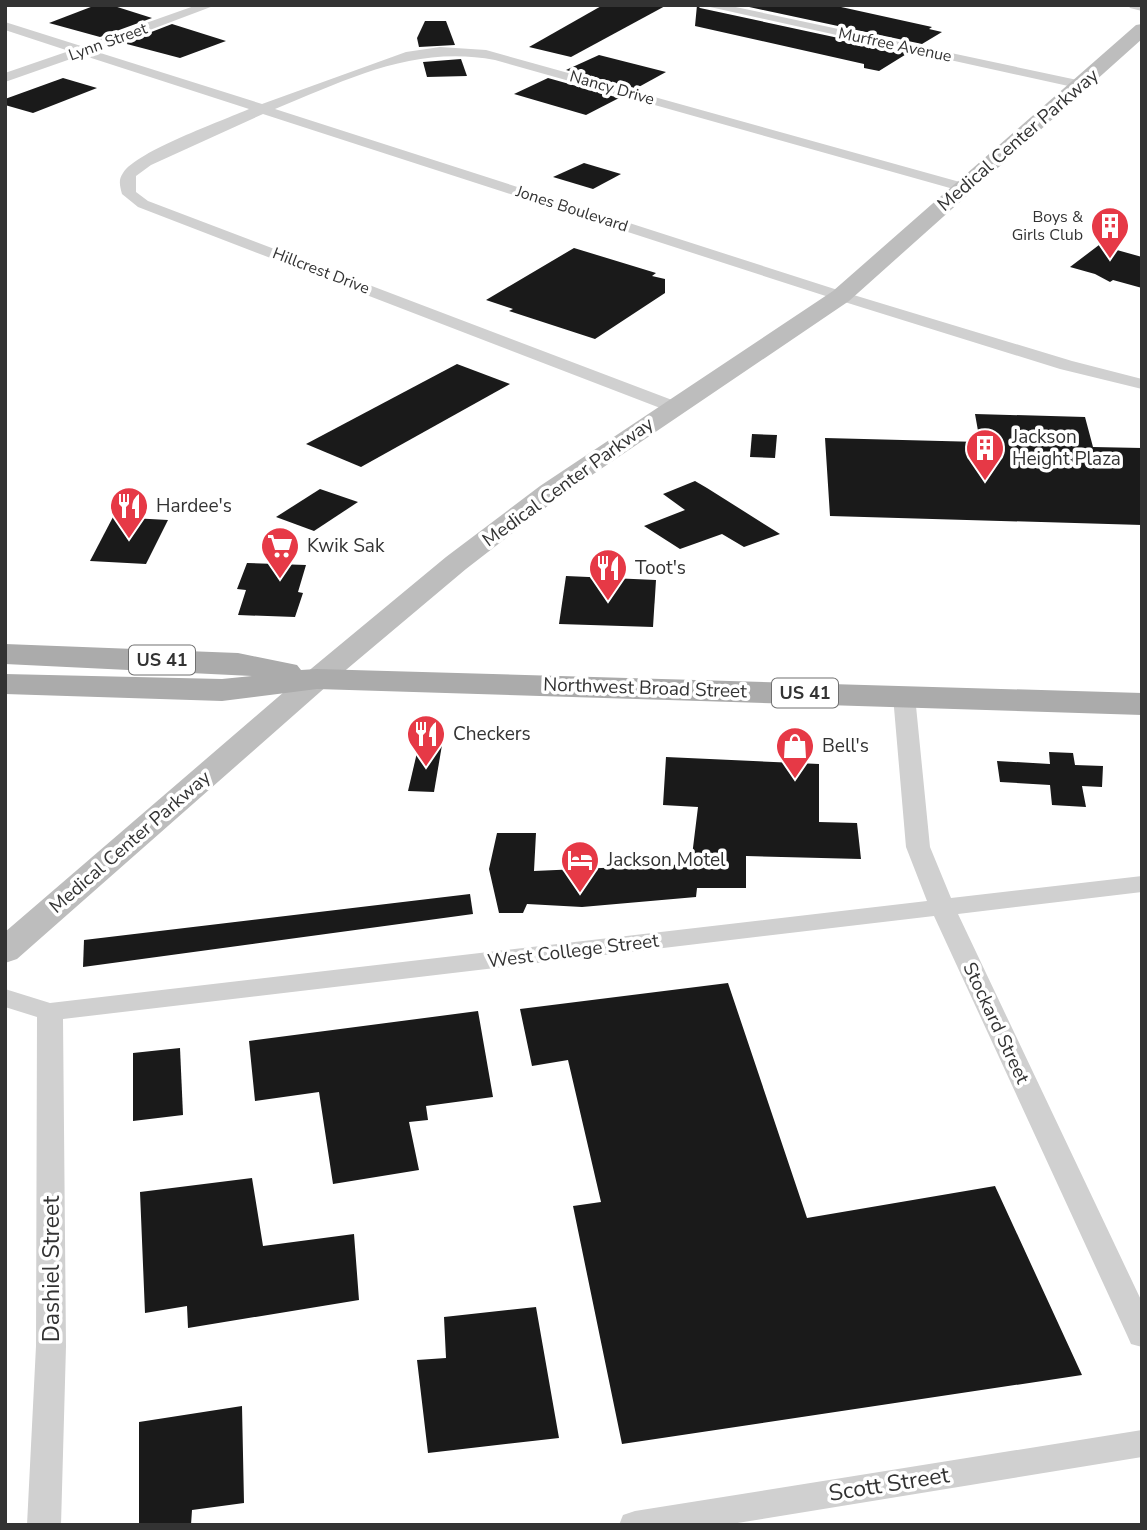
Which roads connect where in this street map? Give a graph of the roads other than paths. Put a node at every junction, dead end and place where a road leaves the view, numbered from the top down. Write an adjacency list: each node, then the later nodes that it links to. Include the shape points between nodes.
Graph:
1 (210, 5): 7 (street, Lynn Street)
2 (707, 5): 9 (street, Murfree Avenue)
3 (1134, 5): 4 (street)
4 (1142, 7)
5 (5, 26): 7 (street, Jones Boulevard)
6 (1142, 29): 9 (main road, Medical Center Parkway)
7 (82, 51): 8 (street, Lynn Street); 10 (street, Jones Boulevard)
8 (5, 78)
9 (1082, 85): 11 (main road, Medical Center Parkway)
10 (264, 110): 11 (street, Nancy Drive, via 406,56 475,51); 12 (street, Jones Boulevard); 14 (street, Hillcrest Drive, via 154,157 131,173 126,182 129,194 143,204)
11 (962, 187): 12 (main road, Medical Center Parkway)
12 (841, 296): 13 (street, Jones Boulevard); 14 (main road, Medical Center Parkway)
13 (1142, 384)
14 (674, 407): 16 (main road, Medical Center Parkway, via 549,492)
15 (5, 654): 16 (main road, Northwest Broad Street / US 41, via 238,663)
16 (317, 679): 17 (main road, Northwest Broad Street / US 41, via 222,690); 18 (main road, Northwest Broad Street / US 41); 22 (main road, Medical Center Parkway)
17 (5, 684)
18 (904, 696): 19 (main road, Northwest Broad Street / US 41); 21 (street, Stockard Street, via 918,847)
19 (1142, 704)
20 (1142, 884): 21 (street, West College Street)
21 (942, 907): 24 (street, West College Street); 25 (street, Stockard Street)
22 (5, 951)
23 (5, 998): 24 (street, West College Street)
24 (50, 1012): 27 (street, Dashiel Street, via 51,1346)
25 (1142, 1335)
26 (1142, 1443): 28 (street, Scott Street)
27 (44, 1525)
28 (635, 1525)

